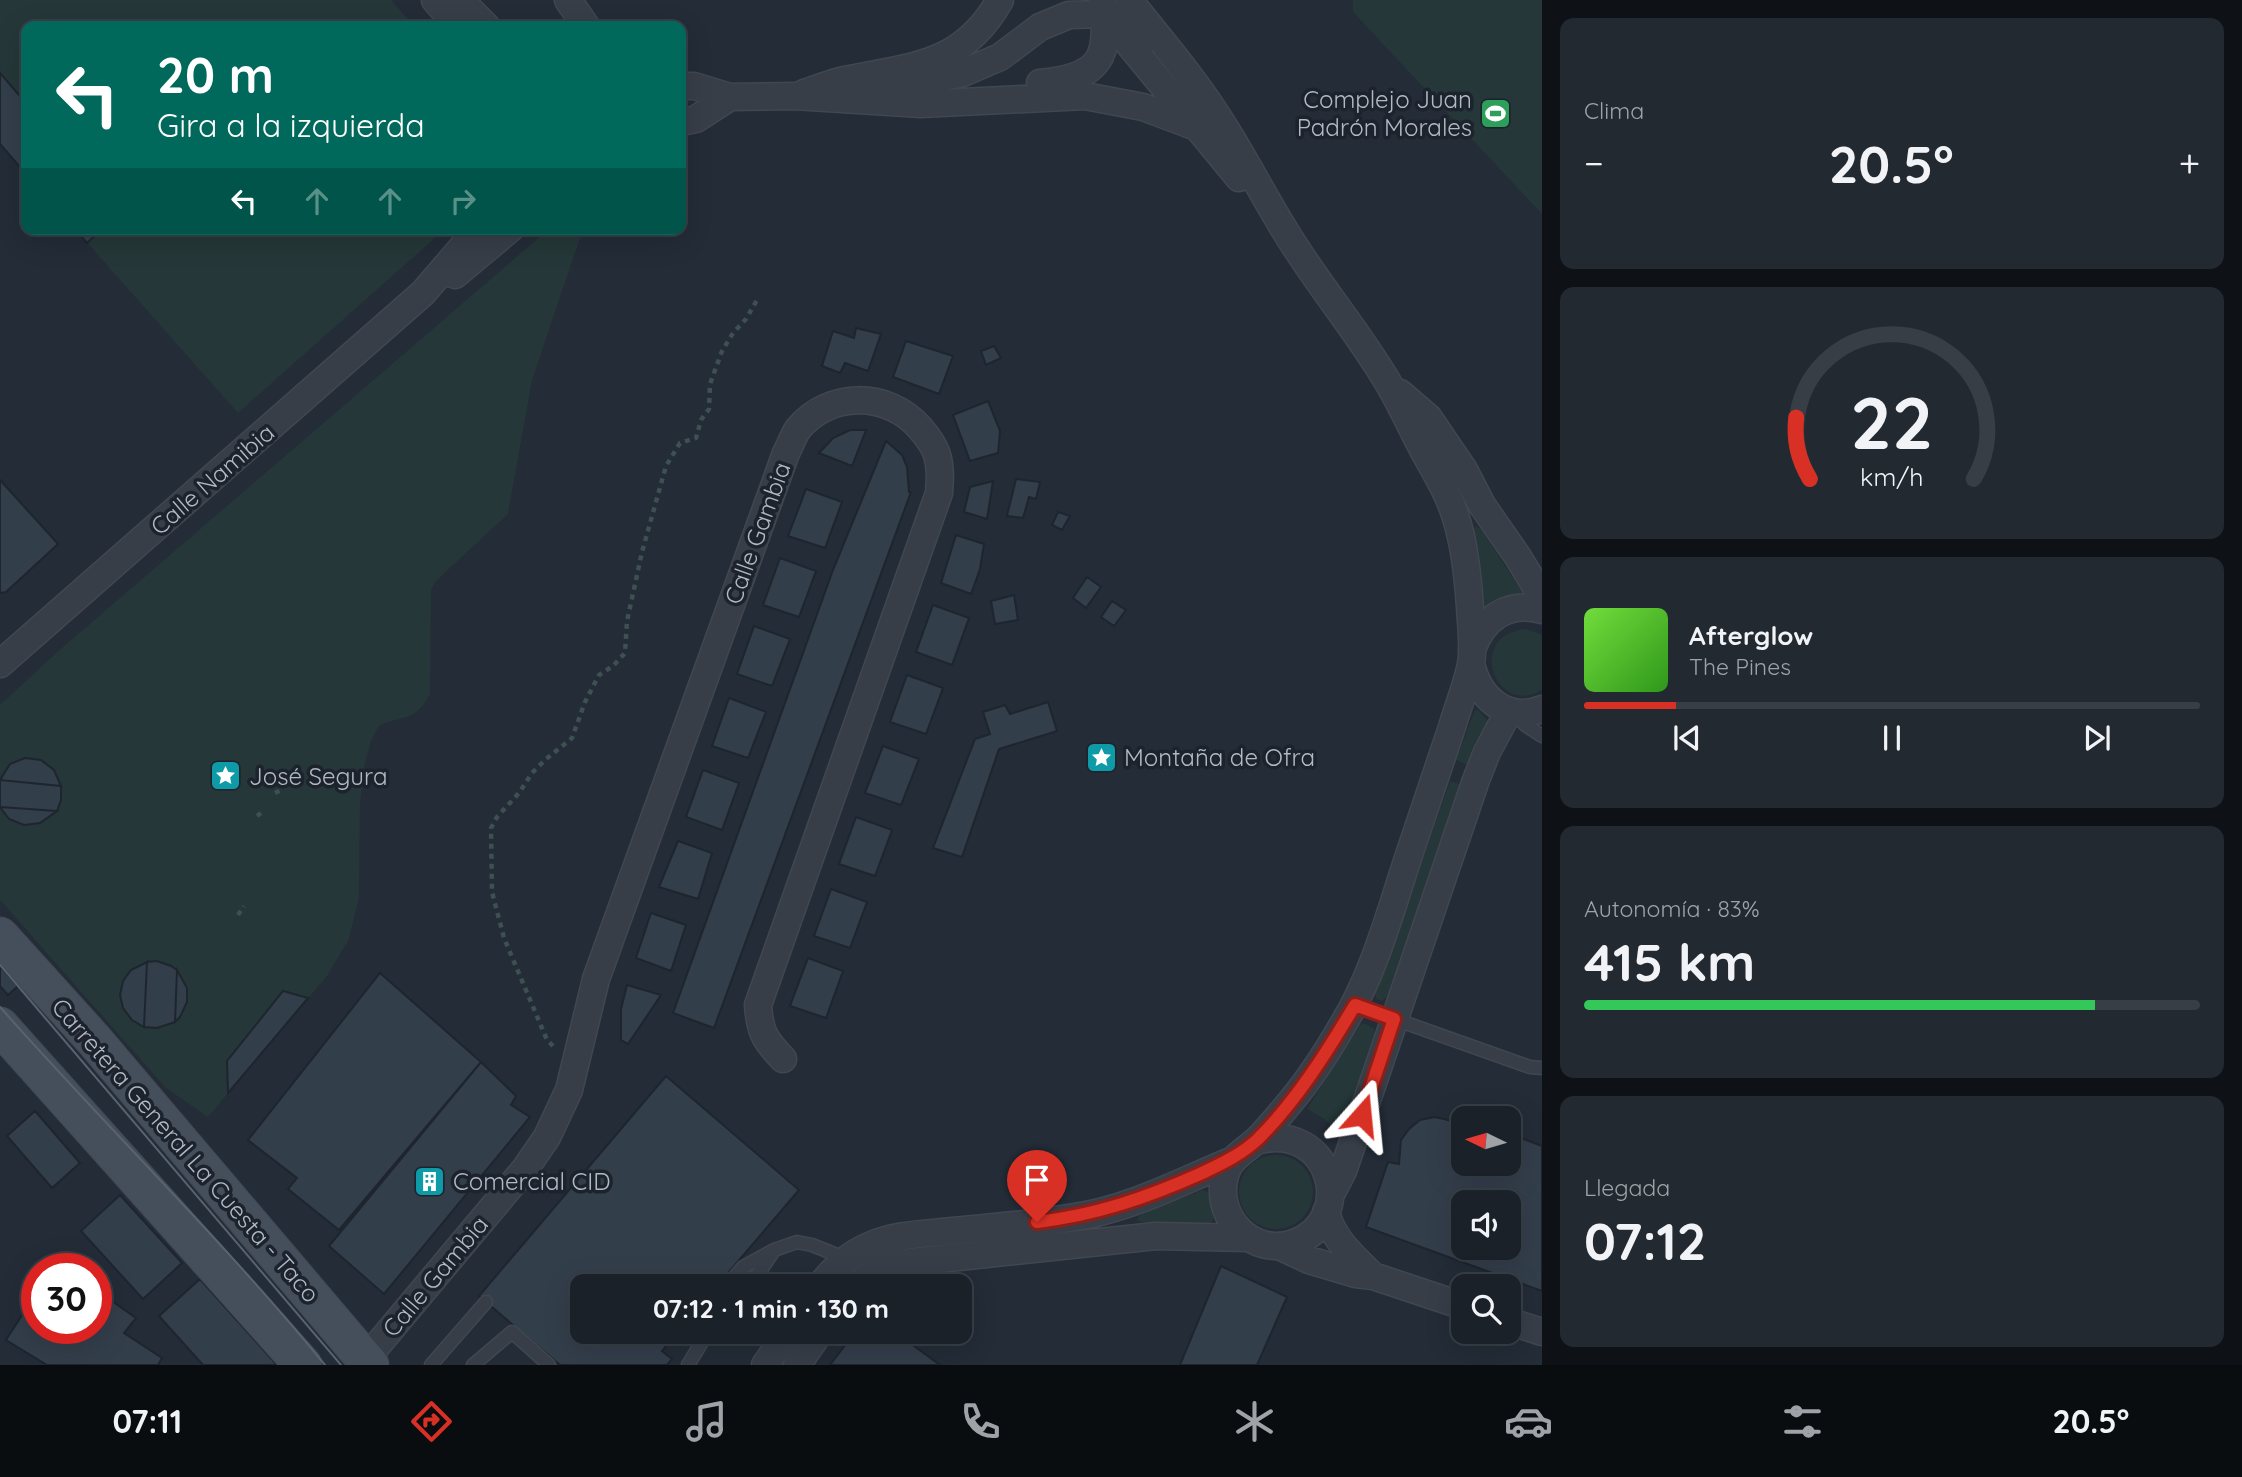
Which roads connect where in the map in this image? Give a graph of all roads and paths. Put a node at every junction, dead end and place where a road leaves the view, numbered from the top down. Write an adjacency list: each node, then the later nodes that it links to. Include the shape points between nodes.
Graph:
1 (435, 0): 6 (street)
2 (460, 0): 7 (street)
3 (1000, 0): 8 (street, via 986,23 944,56)
4 (1129, 0): 14 (street)
5 (1100, 4): 8 (street, via 1053,19 1000,57 962,74); 12 (street, via 1102,56 1075,78); 14 (street)
6 (453, 21)
7 (481, 21)
8 (870, 77): 10 (street)
9 (686, 86): 11 (street)
10 (794, 96): 11 (street); 12 (street)
11 (730, 97): 13 (street)
12 (840, 100): 14 (street, via 921,104 1085,96)
13 (686, 121)
14 (1208, 122): 19 (street)
15 (473, 235): 17 (street, Calle Namibia)
16 (503, 235): 17 (street, Calle Namibia, via 467,267)
17 (424, 293): 23 (street, Calle Namibia)
18 (757, 300): 37 (path, via 722,351 710,384 709,409 696,438 680,443 666,466 633,588 625,653 599,675 572,738 533,773 491,828 492,892 504,938 547,1040)
19 (1389, 384): 20 (street, via 1428,418); 22 (street, via 1445,488 1456,519 1469,586)
20 (1542, 597)
21 (1542, 610): 22 (street, via 1526,607 1497,614 1477,636)
22 (1471, 657): 24 (street, via 1479,688 1497,705); 33 (street)
23 (0, 664)
24 (1522, 710): 25 (lane, via 1525,725); 34 (street, via 1487,751)
25 (1542, 736)
26 (283, 789): 27 (path)
27 (275, 793)
28 (265, 810): 29 (path)
29 (257, 816)
30 (244, 906): 31 (path)
31 (238, 915)
32 (0, 936): 58 (main road, Carretera General La Cuesta - Taco)
33 (1355, 1005): 34 (lane); 39 (street, via 1305,1084)
34 (1394, 1019): 38 (lane); 41 (street)
35 (0, 1026): 59 (main road)
36 (783, 1059): 37 (street, Calle Gambia, via 766,1041 758,1006 939,492 937,453 927,436 904,412 876,401 845,401 822,410 797,430 786,453 596,979)
37 (574, 1065): 58 (street, Calle Gambia, via 560,1111 532,1158)
38 (1536, 1068)
39 (1256, 1141): 40 (street); 41 (street, via 1292,1139 1313,1152 1326,1172)
40 (1231, 1161): 42 (street, via 1223,1184 1225,1209); 45 (street, via 1099,1212 892,1238)
41 (1328, 1204): 43 (street, via 1307,1236); 50 (street, via 1332,1232)
42 (1247, 1238): 43 (street); 49 (street, via 1156,1236 893,1264)
43 (1279, 1246): 50 (street, via 1309,1260)
44 (774, 1250): 45 (lane, via 797,1242); 46 (lane); 47 (lane)
45 (847, 1259): 48 (street)
46 (737, 1274)
47 (758, 1274)
48 (832, 1274)
49 (872, 1274)
50 (1373, 1276): 52 (street)
51 (486, 1302): 60 (lane)
52 (1451, 1302)
53 (1521, 1325): 54 (street)
54 (1542, 1332)
55 (698, 1344): 63 (lane)
56 (780, 1344): 64 (street)
57 (812, 1344): 65 (street)
58 (367, 1362)
59 (303, 1365)
60 (431, 1365)
61 (473, 1365): 62 (lane, via 512,1332)
62 (549, 1365)
63 (688, 1365)
64 (765, 1365)
65 (797, 1365)

